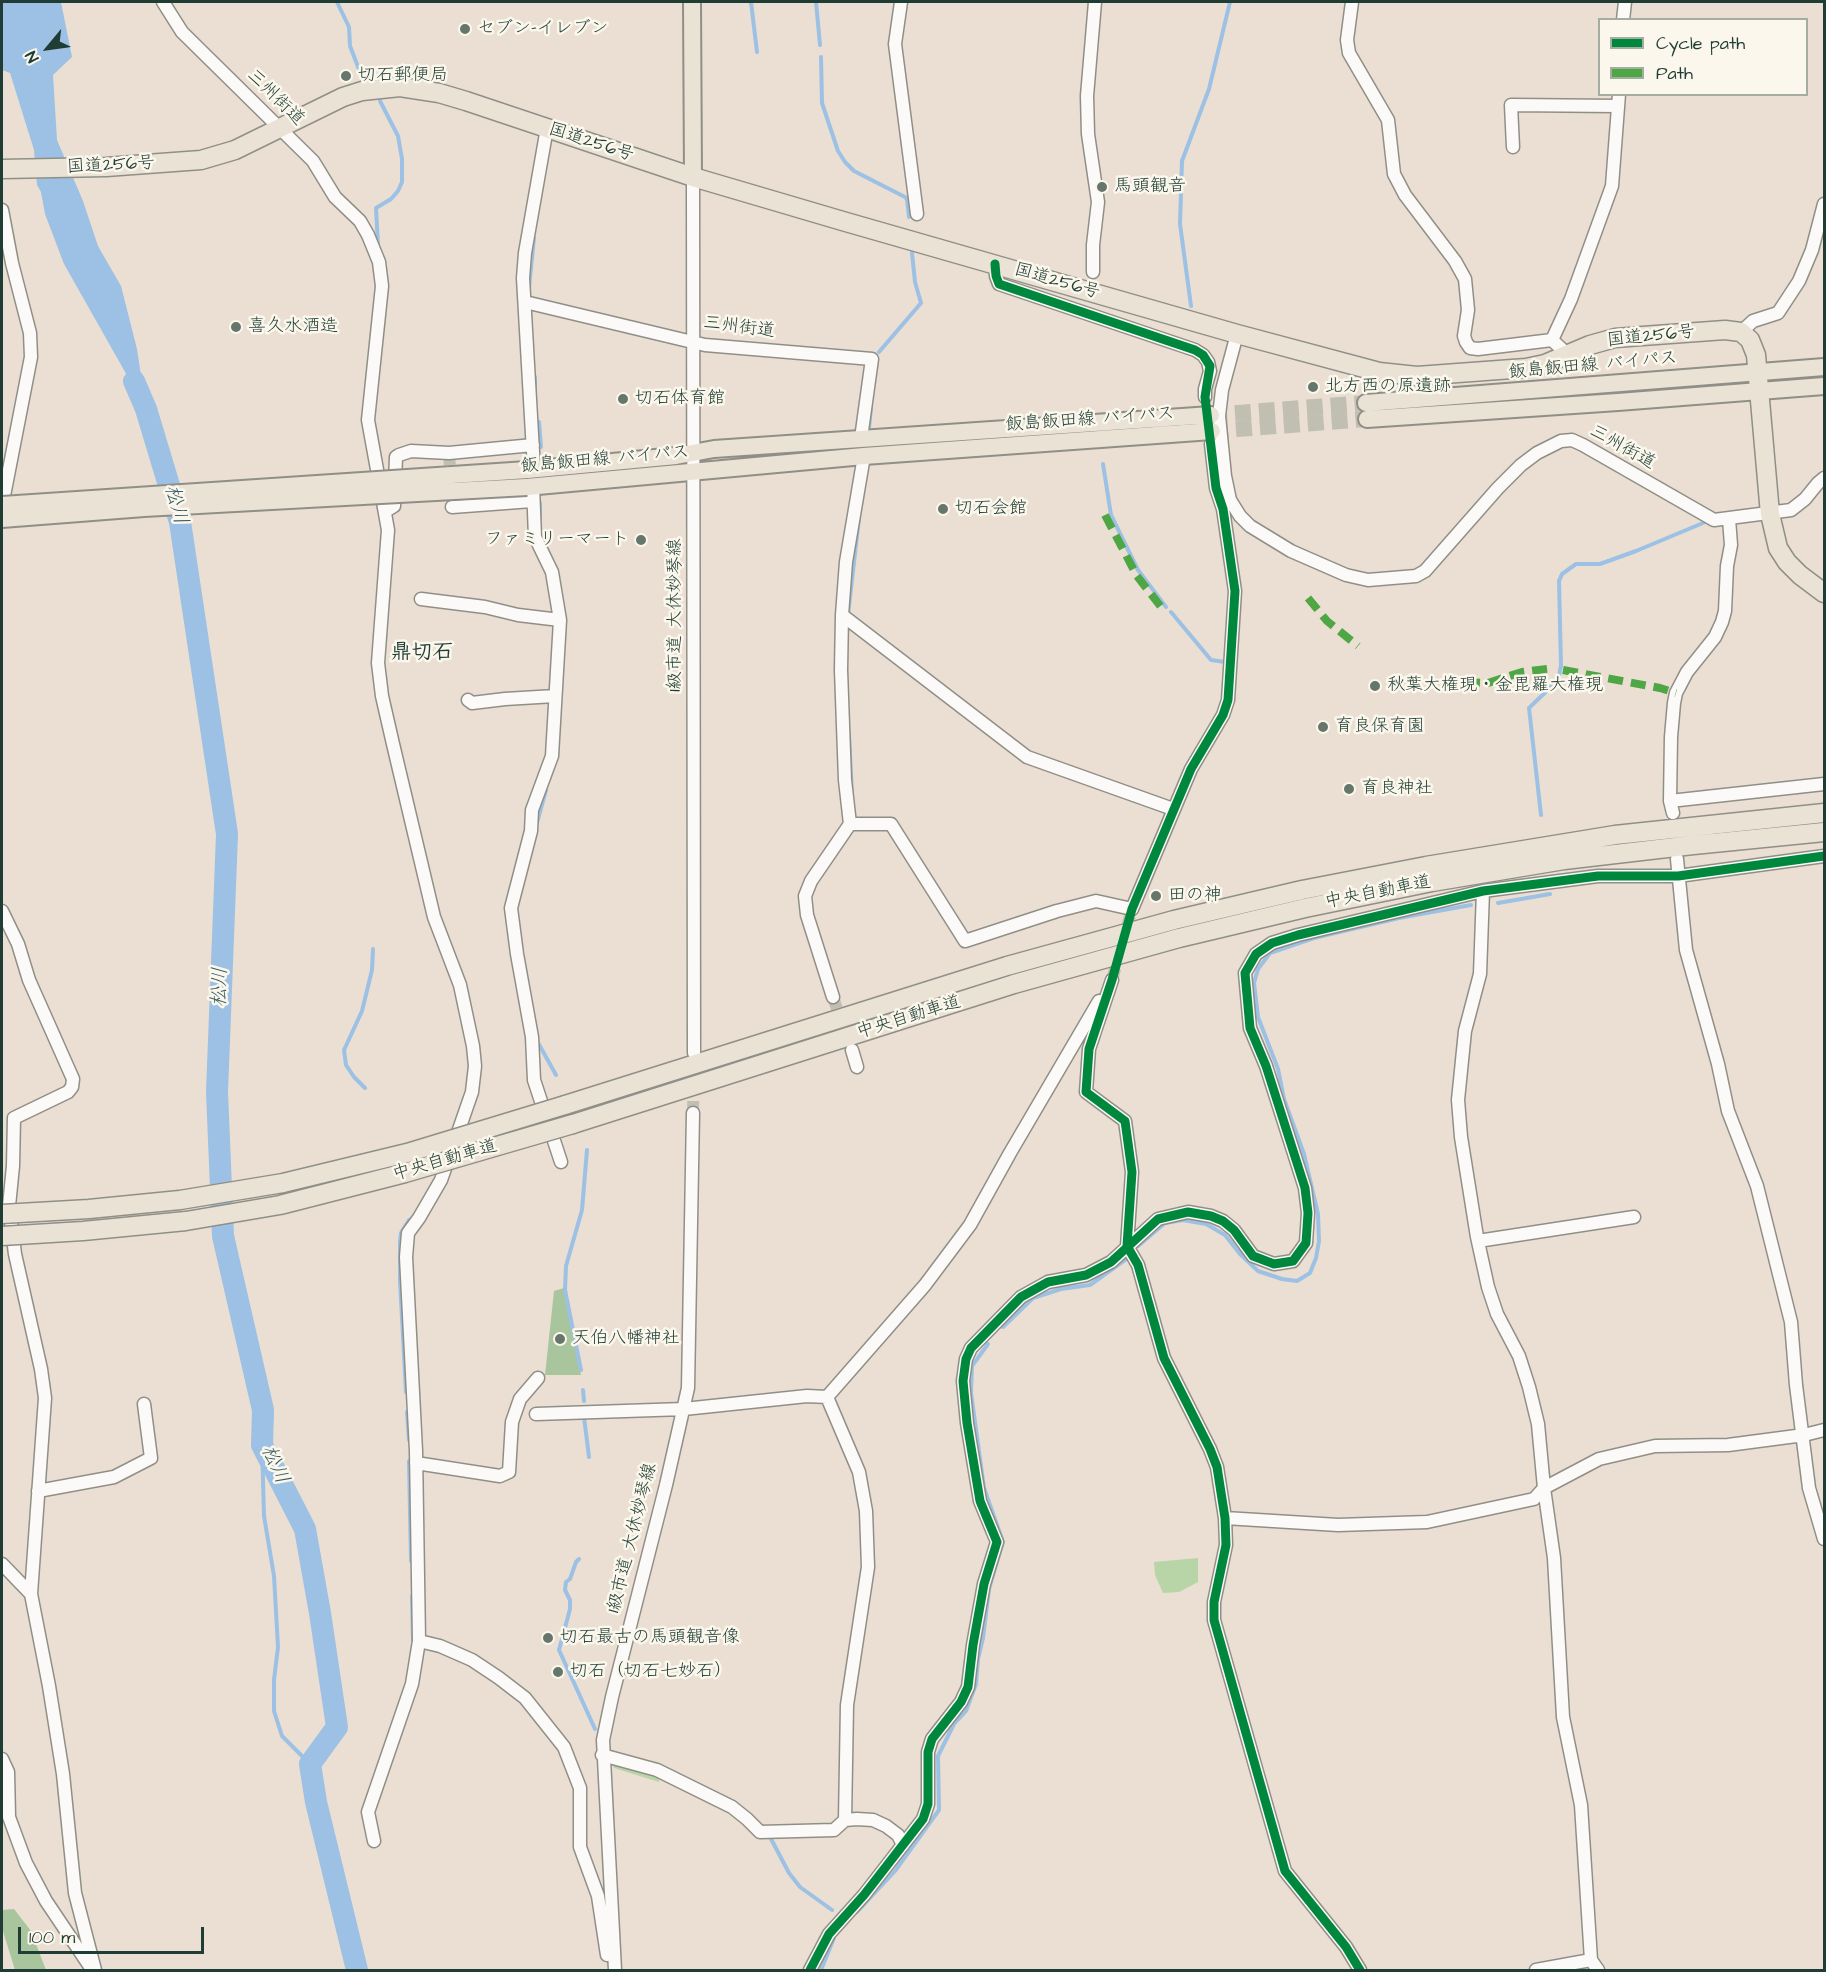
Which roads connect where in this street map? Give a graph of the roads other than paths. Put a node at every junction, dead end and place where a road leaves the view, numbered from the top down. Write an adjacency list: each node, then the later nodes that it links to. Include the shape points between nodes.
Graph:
1 (163, 2): 9 (street, 三州街道, via 182,32)
2 (692, 2): 13 (main road)
3 (901, 2): 16 (street, via 895,44)
4 (1095, 2): 18 (street, via 1087,96 1098,202)
5 (1352, 2): 22 (street, via 1348,53 1388,120 1394,174 1399,184 1465,279 1466,342 1470,348 1478,349)
6 (1625, 2): 7 (street)
7 (1623, 18)
8 (1619, 100): 11 (street, via 1511,105); 22 (street, via 1612,186)
9 (279, 128): 10 (highway, 国道256号, via 343,97 400,87 439,93); 12 (highway, 国道256号, via 236,150 201,160); 40 (street, 三州街道, via 313,161 335,197 360,221 379,262 382,286 368,420)
10 (547, 128): 13 (highway, 国道256号); 19 (street, via 525,254)
11 (1513, 147)
12 (6, 170)
13 (693, 177): 17 (highway, 国道256号); 23 (street, 1級市道 大休妙琴線)
14 (1824, 204): 20 (street, via 1799,281 1778,313 1753,321)
15 (2, 210): 37 (street, via 30,333 31,357)
16 (917, 214)
17 (995, 264): 21 (highway, 国道256号); 29 (street, via 999,284 1203,355 1210,371)
18 (1093, 272)
19 (525, 302): 23 (street, 三州街道); 31 (street)
20 (1741, 332): 24 (highway, 国道256号, via 1615,338); 26 (highway, via 1754,347)
21 (1238, 334): 24 (highway, 国道256号, via 1379,372 1417,376 1526,368); 43 (street, 三州街道, via 1219,416 1230,500 1250,526 1291,551 1346,575 1368,580 1416,576 1432,564 1521,465 1561,441 1583,445 1714,520)
22 (1552, 340): 24 (street)
23 (694, 342): 32 (street, 三州街道, via 872,359); 33 (street, 1級市道 大休妙琴線)
24 (1568, 355)
25 (1824, 367): 26 (main road, 飯島飯田線 バイパス)
26 (1757, 372): 28 (highway); 28 (main road, 飯島飯田線 バイパス, via 1366,411 1618,402)
27 (1824, 386): 28 (main road, 飯島飯田線 バイパス)
28 (1759, 391): 41 (highway)
29 (1205, 396)
30 (1211, 430): 32 (main road, 飯島飯田線 バイパス); 51 (street, via 1216,488 1223,509 1235,591 1228,700)
31 (533, 445): 36 (street); 40 (street, via 449,453 411,451 399,455 394,506)
32 (863, 448): 33 (main road, 飯島飯田線 バイパス); 34 (main road, 飯島飯田線 バイパス); 46 (street)
33 (693, 452): 34 (street, 1級市道 大休妙琴線); 36 (main road, 飯島飯田線 バイパス)
34 (694, 471): 36 (main road, 飯島飯田線 バイパス); 62 (street, 1級市道 大休妙琴線)
35 (1824, 478): 41 (street, 三州街道, via 1791,510)
36 (531, 483): 38 (main road, 飯島飯田線 バイパス, bridge); 39 (street); 42 (main road, 飯島飯田線 バイパス, bridge); 47 (street, via 535,537 552,572)
37 (4, 485): 38 (street)
38 (2, 505)
39 (452, 507)
40 (386, 511): 78 (street, via 378,663 382,696 434,917 465,1004 475,1066 472,1092 441,1180 408,1233)
41 (1770, 514): 43 (street, 三州街道); 44 (highway, via 1778,548 1787,562)
42 (2, 519)
43 (1729, 519): 50 (street, via 1731,545 1722,622 1676,693 1671,737 1671,807)
44 (1824, 593)
45 (421, 599): 47 (street)
46 (842, 615): 51 (street, via 1027,757); 53 (street, via 845,780)
47 (560, 620): 48 (street)
48 (555, 696): 49 (street, via 472,703); 65 (street, via 552,756 532,810 531,831 511,908 532,1037 534,1080)
49 (468, 700)
50 (1824, 784)
51 (1173, 809): 53 (street, via 1132,909 1096,901 965,941 891,824)
52 (1824, 813): 66 (highway, 中央自動車道, bridge, via 1603,837 1302,890 1007,966 407,1153 283,1183 180,1200)
53 (850, 824): 60 (street, via 804,896)
54 (1824, 832): 68 (highway, 中央自動車道, bridge, via 1564,860 1305,908 1014,984 573,1124 280,1205 186,1221)
55 (1824, 856): 57 (street)
56 (1677, 859): 57 (street)
57 (1678, 876): 58 (street, via 1598,876); 77 (street, via 1689,960 1728,1111 1757,1186 1788,1311)
58 (1483, 891): 69 (street, via 1480,974 1465,1031 1458,1100); 70 (street, via 1272,943 1256,954 1245,972 1250,1028 1305,1188 1306,1243 1293,1261 1264,1262 1253,1256 1223,1221 1188,1212 1158,1219)
59 (2, 911): 80 (street, via 73,1079 68,1092 14,1118 9,1206 45,1398)
60 (833, 997)
61 (852, 1050): 63 (street)
62 (694, 1053)
63 (857, 1067)
64 (693, 1113): 74 (street, 1級市道 大休妙琴線, via 688,1388)
65 (561, 1162)
66 (2, 1214)
67 (1634, 1217): 69 (street)
68 (2, 1236)
69 (1478, 1241): 79 (street, via 1494,1305 1529,1387 1538,1424)
70 (1127, 1246): 72 (street, via 1132,1172 1125,1121 1086,1092 1089,1049 1112,980 970,1225 925,1285); 81 (street, via 1138,1265 1164,1358 1214,1458); 90 (street, via 1111,1262 1086,1275 1048,1282 1021,1297 971,1348 966,1359 963,1381 978,1490 997,1542 984,1584 968,1687 932,1739 928,1752 928,1804)
71 (538, 1378): 78 (street, via 520,1399 512,1422 508,1472 500,1476)
72 (827, 1397): 74 (street); 88 (street, via 859,1472 868,1555 847,1705)
73 (144, 1404): 80 (street, via 151,1458 114,1477)
74 (684, 1410): 75 (street); 86 (street, 1級市道 大休妙琴線, via 612,1697)
75 (536, 1414)
76 (1824, 1430): 77 (street)
77 (1804, 1435): 79 (street, via 1728,1444 1655,1446 1599,1460); 82 (street, via 1809,1488)
78 (416, 1463): 85 (street)
79 (1544, 1488): 81 (street, via 1534,1499 1427,1522 1338,1525); 91 (street, via 1554,1558 1563,1717 1581,1805)
80 (38, 1491): 84 (street)
81 (1225, 1518): 95 (street, via 1226,1545 1214,1620 1285,1871 1347,1947)
82 (1824, 1539)
83 (2, 1564): 84 (street)
84 (31, 1594): 92 (street, via 63,1774 75,1893)
85 (419, 1641): 89 (street, via 412,1684 368,1812); 93 (street, via 472,1660 500,1678 525,1698 564,1747 580,1788 580,1847 598,1896 608,1963)
86 (602, 1755): 88 (street, via 657,1770 732,1807 760,1832 834,1830); 93 (street, 1級市道 大休妙琴線)
87 (2, 1759): 92 (street, via 8,1772 9,1817 26,1863 51,1909)
88 (845, 1820): 90 (street, via 873,1820 898,1835)
89 (374, 1841)
90 (903, 1845): 94 (street, via 829,1934)
91 (1594, 1965): 96 (street)
92 (94, 1971)
93 (613, 1971)
94 (810, 1971)
95 (1360, 1971)
96 (1536, 1971)

